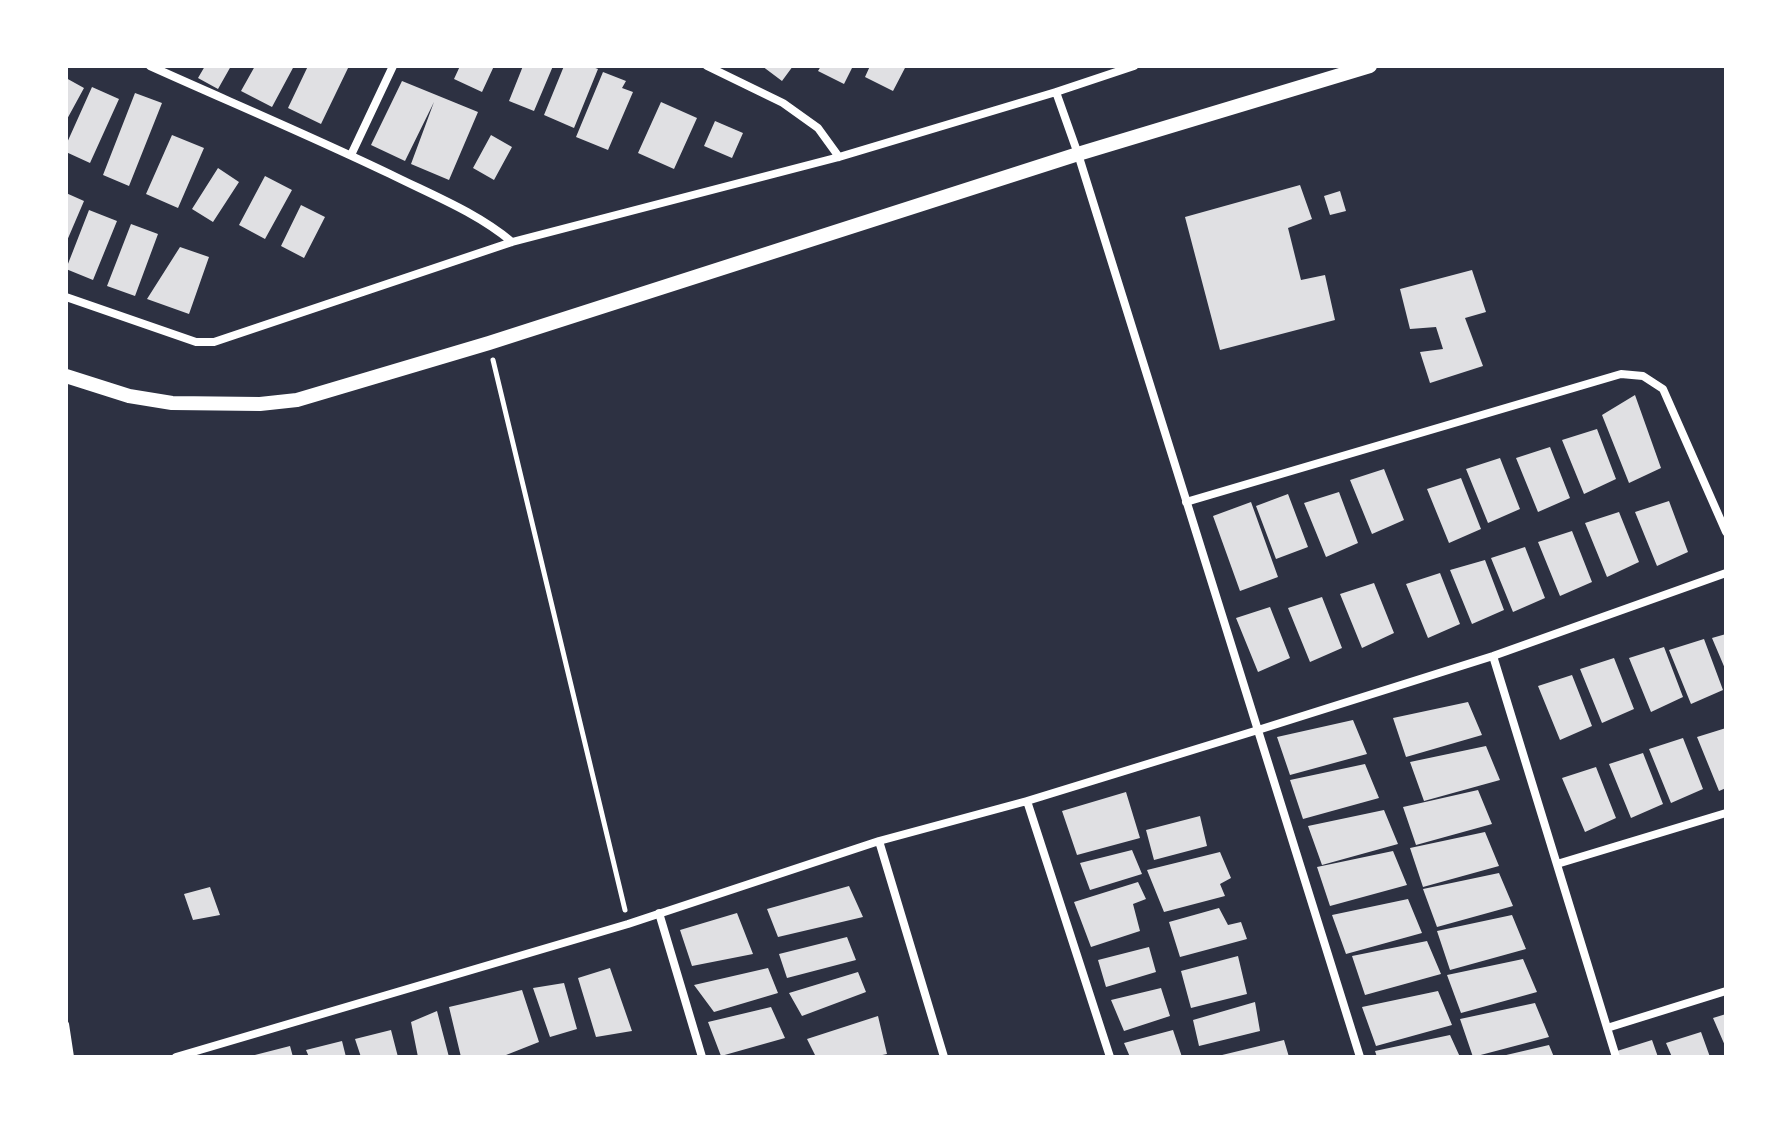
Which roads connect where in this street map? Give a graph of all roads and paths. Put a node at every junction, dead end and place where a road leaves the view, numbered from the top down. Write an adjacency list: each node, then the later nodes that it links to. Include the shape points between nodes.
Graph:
1 (150, 66): 8 (street)
2 (393, 66): 8 (street)
3 (707, 66): 9 (street, via 783,103 818,128)
4 (1134, 66): 6 (street)
5 (1370, 66): 7 (street)
6 (1056, 92): 7 (street); 9 (street)
7 (1078, 154): 12 (street); 14 (street)
8 (351, 155): 10 (street, via 469,212)
9 (839, 157): 10 (street)
10 (512, 242): 11 (street, via 214,342 196,342)
11 (66, 297)
12 (489, 343): 13 (street, via 297,400 260,404 172,403); 24 (path)
13 (66, 376)
14 (1186, 502): 15 (street, via 1621,374 1643,376 1663,389); 18 (street)
15 (1726, 532)
16 (1726, 573): 17 (street)
17 (1493, 656): 18 (street); 22 (street)
18 (1258, 730): 19 (street); 33 (street)
19 (1027, 801): 21 (street); 32 (street)
20 (1726, 813): 22 (street)
21 (879, 841): 23 (street); 31 (street)
22 (1557, 864): 27 (street)
23 (659, 913): 24 (street); 30 (street)
24 (628, 924): 29 (street)
25 (1726, 991): 27 (street)
26 (66, 1024): 28 (lane)
27 (1607, 1028): 34 (street)
28 (71, 1057)
29 (176, 1057)
30 (702, 1057)
31 (944, 1057)
32 (1110, 1057)
33 (1360, 1057)
34 (1616, 1057)

